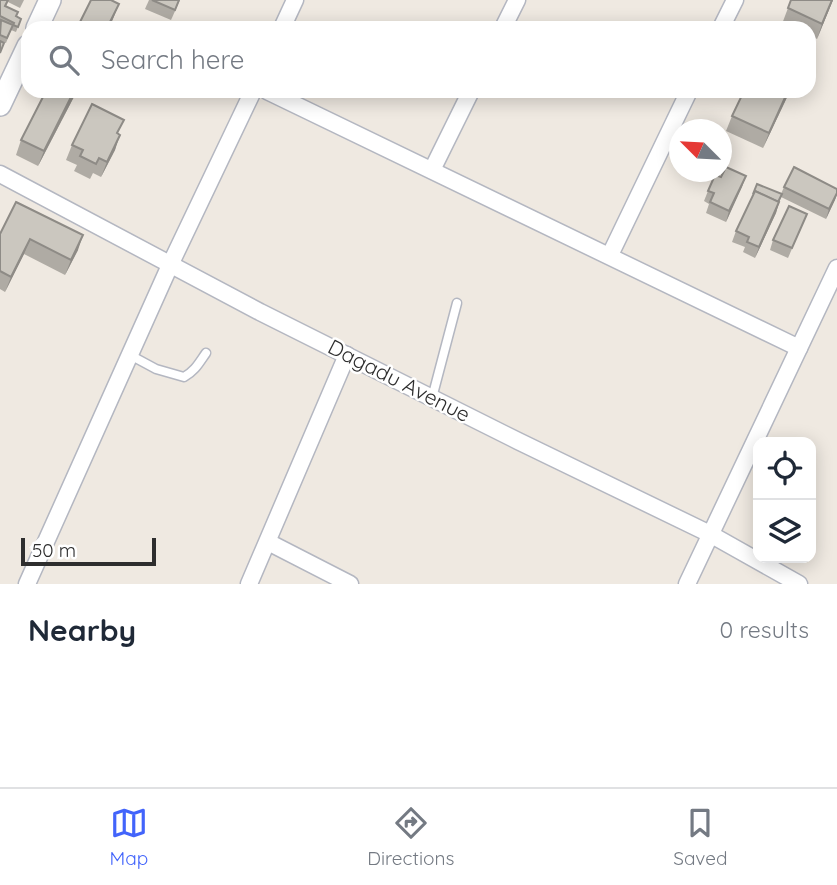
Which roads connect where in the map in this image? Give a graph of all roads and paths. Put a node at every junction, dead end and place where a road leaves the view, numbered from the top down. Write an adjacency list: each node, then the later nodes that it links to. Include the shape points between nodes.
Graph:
1 (50, 0): 5 (main road)
2 (295, 0): 6 (street)
3 (517, 0): 7 (street)
4 (735, 0): 8 (street)
5 (40, 21)
6 (285, 21)
7 (506, 21)
8 (724, 21)
9 (21, 61): 14 (main road)
10 (250, 98): 18 (street)
11 (282, 98): 15 (street)
12 (468, 98): 15 (street)
13 (686, 98): 17 (street)
14 (0, 105)
15 (432, 170): 17 (street)
16 (0, 174): 18 (street, Dagadu Avenue)
17 (610, 256): 21 (street)
18 (171, 263): 23 (street); 24 (street, Dagadu Avenue)
19 (837, 268): 21 (street)
20 (457, 303): 25 (lane)
21 (799, 348): 26 (street)
22 (206, 353): 23 (lane, via 184,377)
23 (130, 355): 28 (street)
24 (347, 355): 25 (street, Dagadu Avenue); 27 (street)
25 (432, 398): 26 (street, Dagadu Avenue)
26 (710, 534): 31 (street); 32 (street, Dagadu Avenue)
27 (268, 542): 29 (street); 30 (street)
28 (27, 584)
29 (249, 584)
30 (350, 584)
31 (687, 584)
32 (799, 584)

